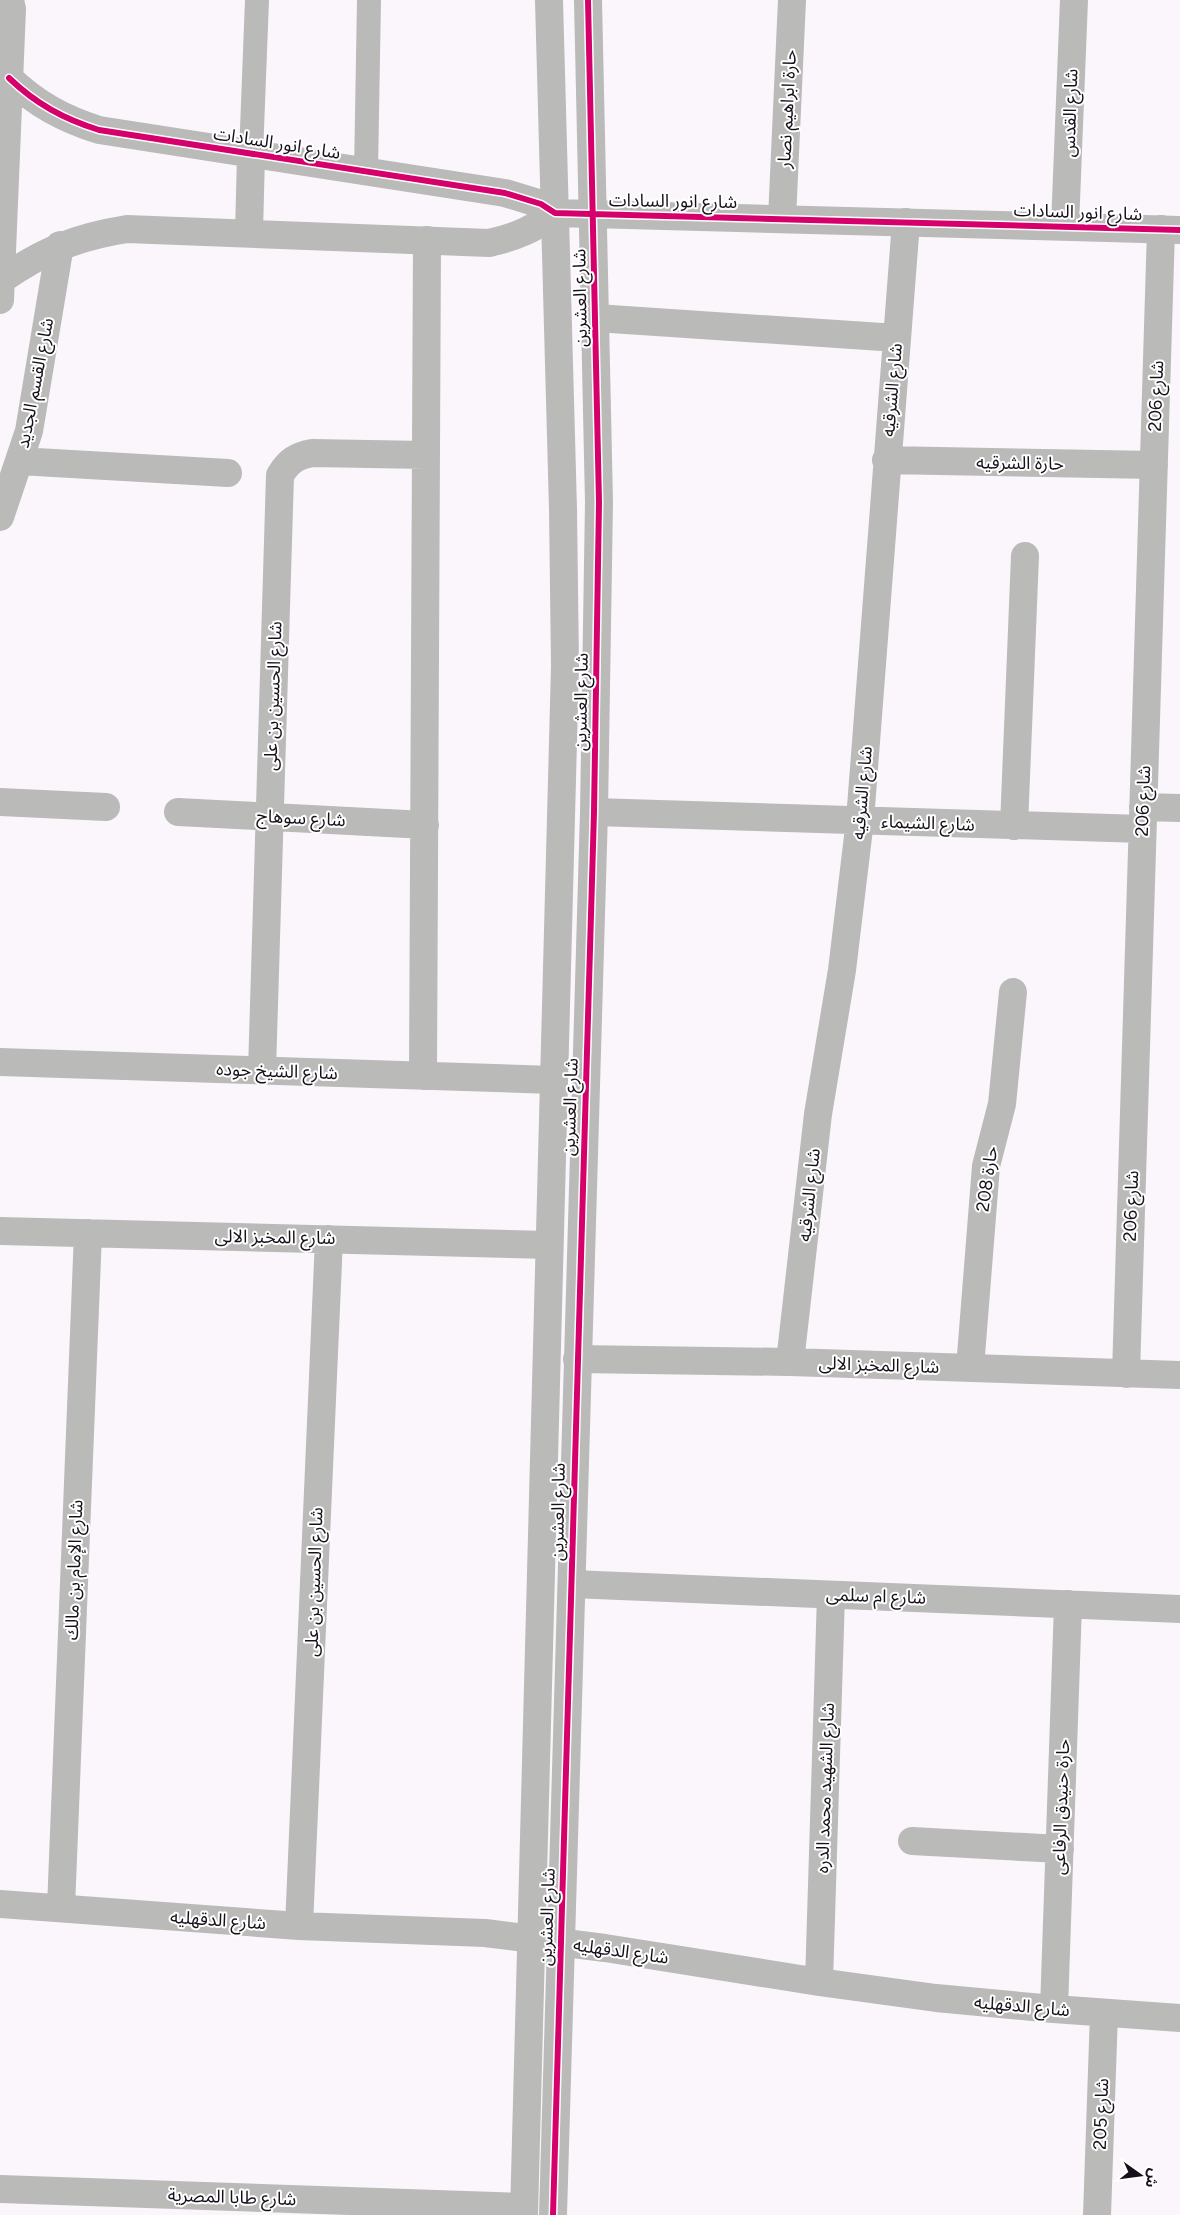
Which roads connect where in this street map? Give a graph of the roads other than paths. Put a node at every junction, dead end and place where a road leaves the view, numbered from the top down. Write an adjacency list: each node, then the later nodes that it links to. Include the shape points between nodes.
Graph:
1 (10, 0): 8 (street)
2 (257, 0): 9 (lane)
3 (369, 0): 10 (lane)
4 (549, 0): 11 (street, شارع العشرين)
5 (588, 0): 12 (street, شارع العشرين)
6 (792, 0): 13 (street, حارة ابراهيم نصار)
7 (1074, 0): 15 (street, شارع القدس)
8 (9, 78): 9 (street, شارع انور السادات, via 51,111 82,125); 20 (street)
9 (251, 155): 10 (street, شارع انور السادات); 17 (street)
10 (366, 172): 11 (street, شارع انور السادات, via 505,193 541,204)
11 (555, 213): 12 (street, شارع انور السادات); 18 (street, via 536,228 514,238 489,243); 45 (street, شارع العشرين, via 565,666)
12 (593, 214): 13 (street, شارع انور السادات); 21 (street, شارع العشرين)
13 (782, 219): 14 (street, شارع انور السادات)
14 (906, 222): 15 (street, شارع انور السادات); 22 (street, شارع الشرقيه)
15 (1065, 226): 16 (street, شارع انور السادات)
16 (1171, 229): 23 (street, شارع 206)
17 (249, 233): 18 (street); 19 (street, via 127,228 92,234)
18 (427, 240): 24 (street)
19 (60, 245): 20 (street, via 29,261); 27 (street, شارع القسم الجديد, via 29,431)
20 (1, 290)
21 (596, 318): 22 (street); 35 (street, شارع العشرين, via 599,522)
22 (897, 338): 25 (street, شارع الشرقيه)
23 (1168, 377): 26 (street, شارع 206)
24 (426, 455): 36 (street, شارع الحسين بن على, via 312,454 298,456 287,463 280,475); 39 (street)
25 (886, 460): 26 (street, حارة الشرقيه); 38 (street, شارع الشرقيه)
26 (1154, 465): 37 (street, شارع 206)
27 (11, 472): 28 (street); 29 (street, شارع القسم الجديد)
28 (228, 473)
29 (0, 517)
30 (1025, 556): 40 (street)
31 (0, 802): 32 (street)
32 (106, 807)
33 (1180, 808): 37 (street, شارع الشيماء)
34 (178, 812): 36 (street, شارع سوهاج)
35 (594, 812): 38 (street, شارع الشيماء); 50 (street, شارع العشرين)
36 (270, 817): 39 (street, شارع سوهاج); 43 (street, شارع الحسين بن على)
37 (1143, 818): 40 (street, شارع الشيماء); 53 (street, شارع 206)
38 (860, 820): 40 (street, شارع الشيماء); 51 (street, شارع الشرقيه, via 842,970 818,1114)
39 (424, 824): 44 (street)
40 (1014, 826)
41 (1013, 992): 52 (street, حارة 208, via 1004,1095 984,1180)
42 (0, 1062): 43 (street, شارع الشيخ جوده)
43 (262, 1071): 44 (street, شارع الشيخ جوده)
44 (423, 1076): 45 (street, شارع الشيخ جوده)
45 (554, 1080): 49 (street, شارع العشرين)
46 (0, 1231): 47 (street, شارع المخبز الالى)
47 (88, 1233): 48 (street, شارع المخبز الالى); 62 (street, شارع الإمام بن مالك)
48 (329, 1239): 49 (street, شارع المخبز الالى); 63 (street, شارع الحسين بن على)
49 (550, 1245): 64 (street, شارع العشرين)
50 (577, 1359): 51 (street, شارع المخبز الالى); 55 (street, شارع العشرين)
51 (790, 1362): 52 (street, شارع المخبز الالى)
52 (970, 1368): 53 (street, شارع المخبز الالى)
53 (1126, 1374): 54 (street, شارع المخبز الالى)
54 (1180, 1375)
55 (572, 1584): 56 (street, شارع ام سلمى); 65 (street, شارع العشرين)
56 (831, 1595): 57 (street, شارع ام سلمى); 66 (street, شارع الشهيد محمد الدره)
57 (1068, 1604): 58 (street, شارع ام سلمى); 60 (street, حارة حنيدق الرفاعى)
58 (1180, 1609)
59 (912, 1841): 60 (street)
60 (1060, 1849): 67 (street, حارة حنيدق الرفاعى)
61 (0, 1904): 62 (street, شارع الدقهليه)
62 (61, 1908): 63 (street, شارع الدقهليه)
63 (300, 1926): 64 (street, شارع الدقهليه, via 437,1930)
64 (532, 1938): 65 (street, شارع الدقهليه); 71 (street, شارع العشرين)
65 (561, 1942): 66 (street, شارع الدقهليه); 72 (street, شارع العشرين)
66 (819, 1982): 67 (street, شارع الدقهليه)
67 (1054, 2010): 68 (street, شارع الدقهليه)
68 (1104, 2013): 69 (street, شارع الدقهليه); 73 (street, شارع 205)
69 (1180, 2018)
70 (0, 2189): 71 (street, شارع طابا المصرية)
71 (524, 2211)
72 (553, 2215)
73 (1097, 2215)

